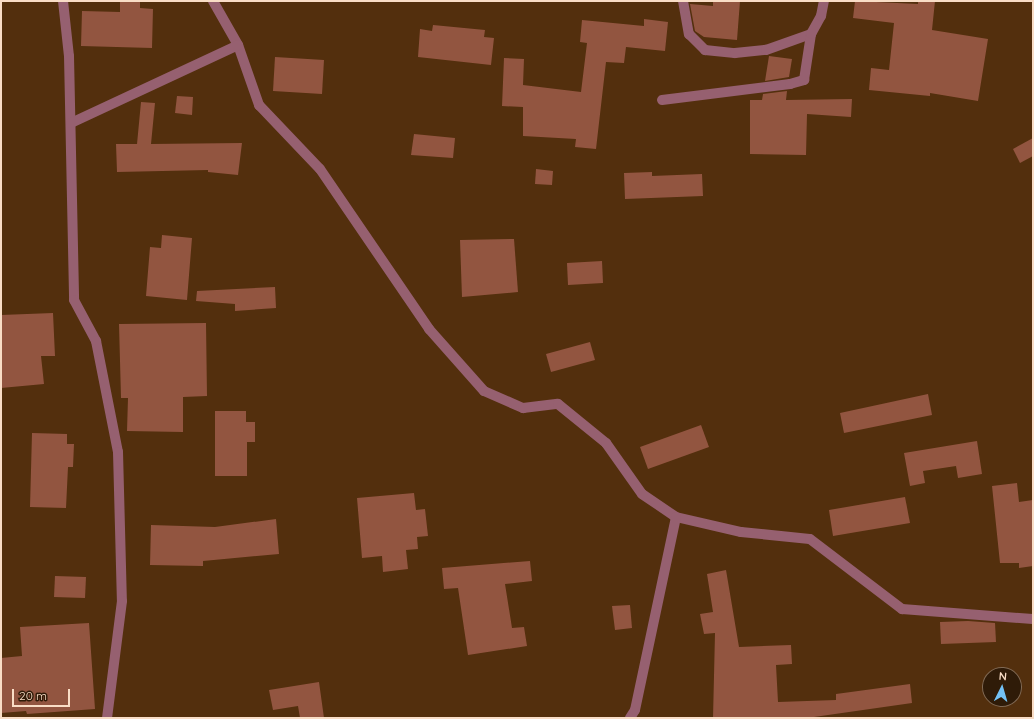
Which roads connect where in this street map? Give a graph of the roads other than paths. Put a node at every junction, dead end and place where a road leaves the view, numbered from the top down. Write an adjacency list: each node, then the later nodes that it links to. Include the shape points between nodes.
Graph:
1 (63, 1): 8 (street, via 69,56)
2 (213, 1): 6 (street)
3 (683, 1): 5 (street, via 689,34 705,50 735,53 766,50)
4 (824, 1): 5 (street, via 821,16)
5 (811, 34): 7 (street, via 804,80 790,84)
6 (238, 45): 8 (street); 9 (street, via 259,105 320,169 430,330 484,391 523,408 558,404 606,443 642,494)
7 (662, 100)
8 (71, 123): 11 (street, via 74,300 96,341 118,452 122,601)
9 (676, 517): 10 (street, via 741,532 810,539 902,609); 12 (street, via 635,710)
10 (1033, 619)
11 (107, 718)
12 (630, 718)

